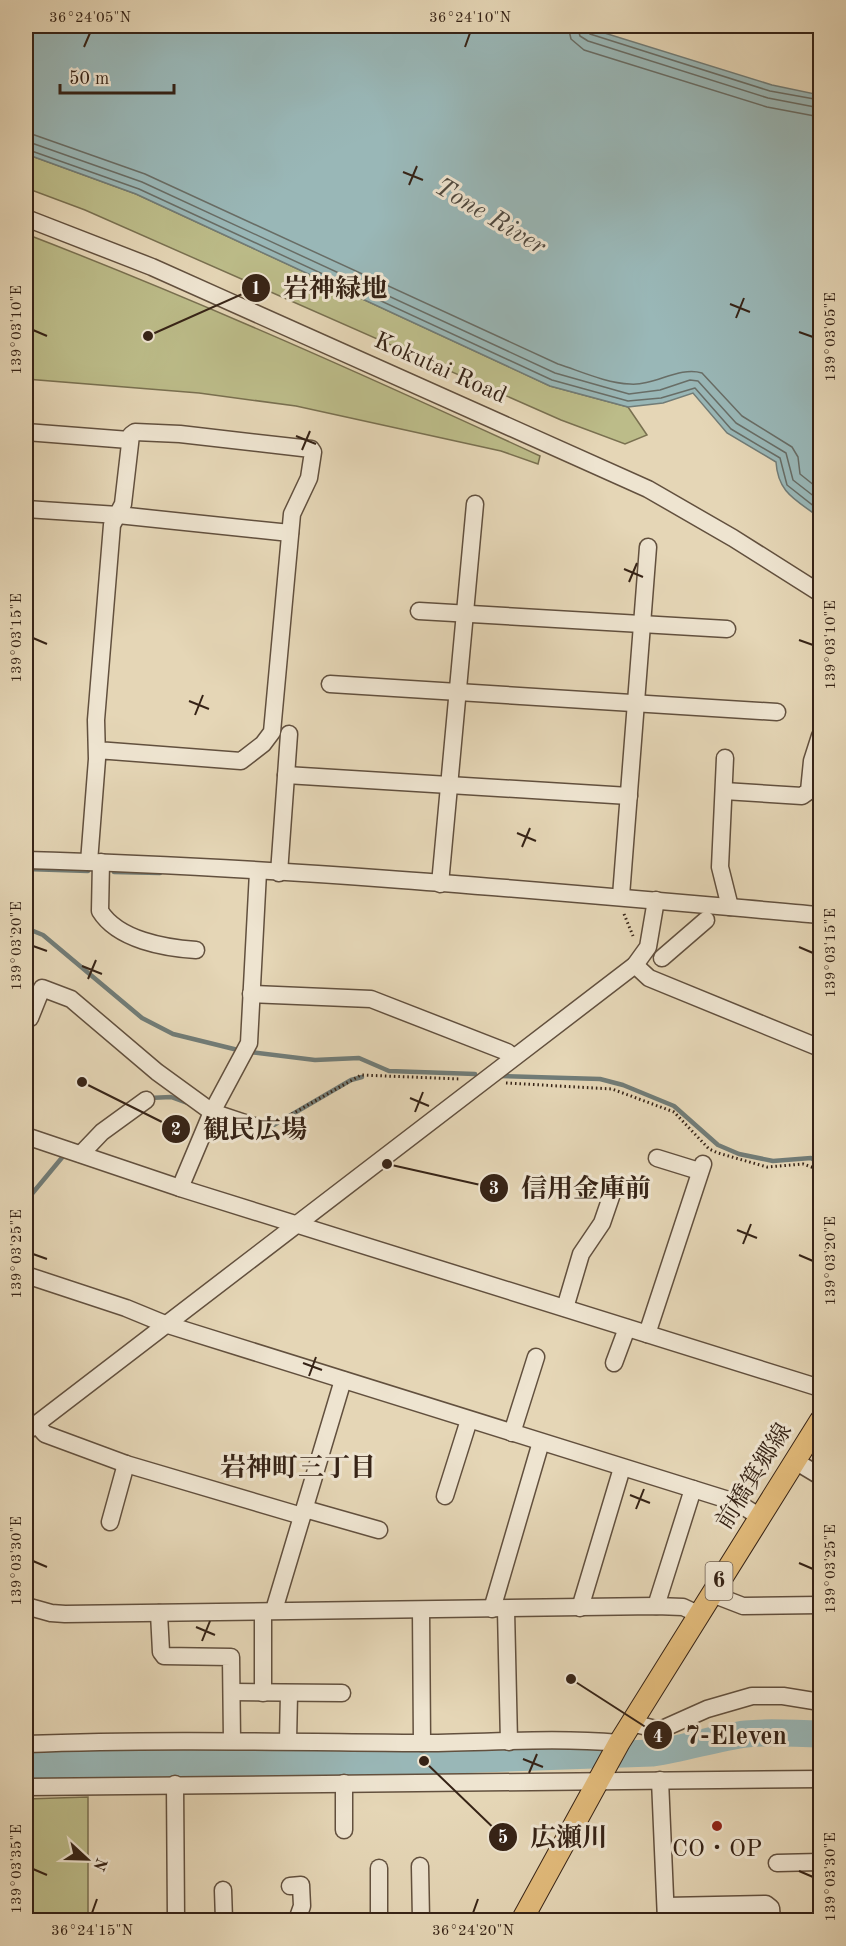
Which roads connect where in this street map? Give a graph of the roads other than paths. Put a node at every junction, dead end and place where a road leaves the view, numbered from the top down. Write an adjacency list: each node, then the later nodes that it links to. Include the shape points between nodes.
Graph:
1 (26, 218): 9 (street, Kokutai Road, via 152,267 648,489)
2 (26, 432): 3 (street)
3 (129, 440): 6 (street, via 123,504); 7 (street, via 135,432 146,432 311,449 309,478 292,514)
4 (474, 504): 11 (street)
5 (26, 509): 6 (street)
6 (117, 514): 7 (street); 20 (street, via 112,525)
7 (290, 533): 20 (street, via 272,732 263,744 247,758 235,761)
8 (648, 547): 12 (street)
9 (820, 593)
10 (419, 611): 11 (street)
11 (465, 615): 12 (street); 15 (street)
12 (642, 623): 13 (street); 16 (street)
13 (727, 629)
14 (330, 684): 15 (street)
15 (458, 692): 16 (street); 23 (street)
16 (635, 703): 17 (street); 25 (street)
17 (777, 712)
18 (289, 734): 22 (street)
19 (820, 736): 24 (street, via 809,791 802,796)
20 (97, 750): 27 (street)
21 (725, 758): 24 (street)
22 (285, 775): 23 (street); 29 (street)
23 (449, 786): 25 (street); 30 (street)
24 (724, 790): 33 (street, via 720,867)
25 (629, 796): 31 (street)
26 (26, 860): 27 (street)
27 (95, 862): 28 (street); 36 (street, via 100,911 108,921 145,942)
28 (258, 872): 29 (street); 39 (street)
29 (279, 873): 30 (street)
30 (440, 884): 31 (street)
31 (621, 896): 32 (street)
32 (656, 900): 33 (street); 38 (street, via 648,947)
33 (730, 908): 34 (street)
34 (820, 915)
35 (706, 920): 37 (street)
36 (196, 950)
37 (662, 958)
38 (635, 965): 41 (street, via 649,978); 42 (street)
39 (251, 994): 42 (street, via 371,999 507,1052); 44 (street, via 249,1043)
40 (30, 1018): 44 (street, via 42,988 71,999 157,1072)
41 (820, 1048)
42 (513, 1058): 51 (street)
43 (146, 1100): 47 (street, via 102,1132)
44 (212, 1112): 45 (street); 49 (street)
45 (263, 1129)
46 (26, 1136): 47 (street)
47 (81, 1154): 49 (street)
48 (657, 1158): 56 (street, via 701,1168)
49 (180, 1188): 51 (street)
50 (613, 1191): 53 (street, via 602,1223 581,1254)
51 (296, 1224): 53 (street); 54 (street)
52 (26, 1275): 54 (street)
53 (565, 1308): 55 (street)
54 (165, 1324): 59 (street); 63 (street)
55 (627, 1328): 56 (street); 58 (street)
56 (647, 1334): 60 (street)
57 (536, 1356): 64 (street)
58 (614, 1364)
59 (343, 1380): 61 (street); 72 (street)
60 (820, 1388)
61 (469, 1420): 64 (street); 71 (street)
62 (820, 1421): 66 (main road, 前橋箕郷線 / 6)
63 (31, 1428): 67 (street)
64 (512, 1433): 65 (street)
65 (541, 1442): 68 (street); 81 (street)
66 (795, 1461): 69 (street); 73 (main road, 前橋箕郷線 / 6)
67 (126, 1464): 72 (street); 74 (street)
68 (622, 1468): 70 (street); 80 (street)
69 (820, 1476)
70 (693, 1489): 73 (street, via 738,1503); 79 (street)
71 (445, 1496)
72 (303, 1513): 75 (street); 83 (street)
73 (760, 1516): 76 (main road, 前橋箕郷線 / 6)
74 (110, 1522)
75 (379, 1530)
76 (711, 1594): 77 (street, via 742,1606); 85 (main road, 前橋箕郷線 / 6)
77 (820, 1605)
78 (26, 1606): 84 (street, via 51,1613)
79 (656, 1606): 80 (street); 85 (street, via 682,1606)
80 (580, 1608): 81 (street)
81 (499, 1609): 82 (street); 94 (street)
82 (421, 1610): 83 (street); 95 (street)
83 (268, 1611): 84 (street); 87 (street)
84 (159, 1613): 86 (street, via 164,1656 231,1657)
85 (698, 1614): 91 (main road, 前橋箕郷線 / 6)
86 (232, 1692): 87 (street); 92 (street)
87 (263, 1693): 89 (street)
88 (342, 1693): 89 (street)
89 (289, 1694): 93 (street)
90 (820, 1702): 91 (street, via 752,1696 706,1709 660,1730)
91 (631, 1724): 96 (main road, 前橋箕郷線 / 6)
92 (232, 1740): 93 (street); 97 (street)
93 (288, 1741): 95 (street)
94 (509, 1742): 95 (street); 96 (street)
95 (422, 1743)
96 (619, 1743): 98 (main road, 6)
97 (26, 1744)
98 (601, 1778): 100 (street); 101 (street); 117 (main road, 6)
99 (820, 1779): 100 (street)
100 (660, 1780): 111 (street)
101 (344, 1783): 102 (street); 104 (street)
102 (175, 1784): 103 (street); 112 (street)
103 (26, 1787)
104 (344, 1830)
105 (820, 1862): 106 (street)
106 (777, 1863)
107 (420, 1866): 116 (street)
108 (379, 1868): 115 (street)
109 (290, 1886): 114 (street, via 301,1886 302,1906)
110 (223, 1890): 113 (street)
111 (666, 1913): 118 (street, via 766,1904 771,1908)
112 (176, 1920)
113 (224, 1920)
114 (297, 1920)
115 (380, 1920)
116 (421, 1920)
117 (522, 1920)
118 (772, 1920)

